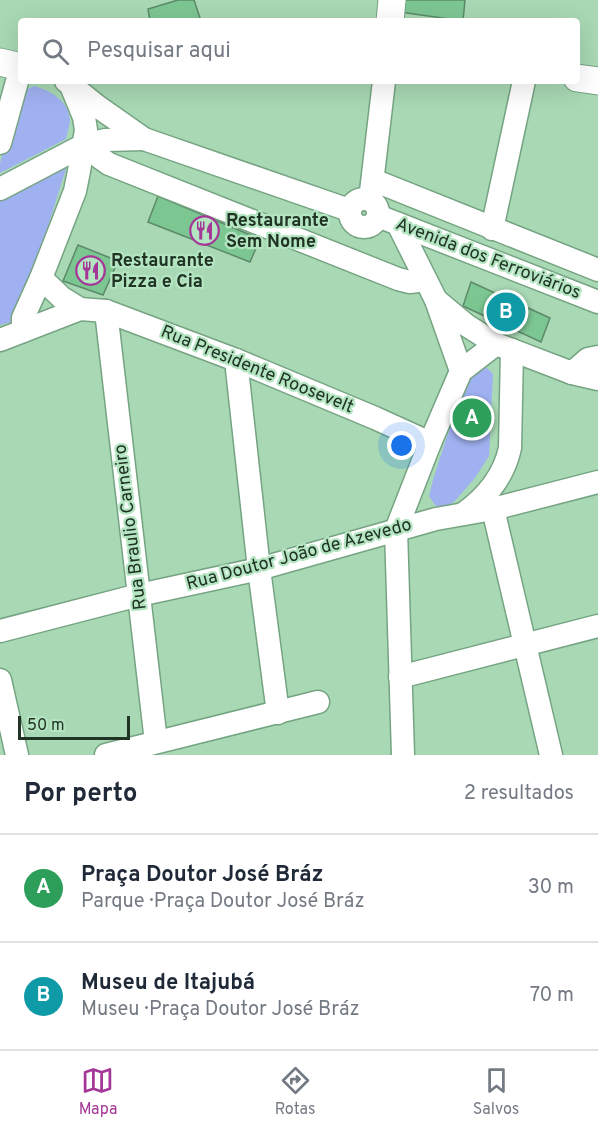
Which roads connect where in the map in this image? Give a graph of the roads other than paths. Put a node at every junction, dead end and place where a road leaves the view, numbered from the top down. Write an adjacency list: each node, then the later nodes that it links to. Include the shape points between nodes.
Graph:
1 (392, 0): 2 (main road)
2 (390, 18)
3 (10, 64): 11 (street)
4 (580, 78): 5 (main road)
5 (598, 81)
6 (68, 84): 12 (street, via 84,117)
7 (69, 84): 10 (street)
8 (384, 84): 14 (street)
9 (523, 84): 15 (street)
10 (144, 138): 12 (street); 14 (street, via 349,210 354,224 363,227 372,224)
11 (0, 143)
12 (87, 145): 13 (street); 17 (street, via 75,191); 18 (street, via 109,164 398,279)
13 (0, 189)
14 (380, 205): 15 (street); 18 (street); 20 (street, Avenida dos Ferroviários)
15 (492, 229): 16 (street)
16 (598, 270)
17 (41, 278): 21 (street); 23 (street, via 23,318)
18 (425, 280): 19 (street)
19 (436, 300): 24 (street, via 459,320); 27 (street)
20 (598, 302)
21 (80, 309): 22 (street, Rua Presidente Roosevelt); 23 (street)
22 (106, 311): 26 (street, Rua Presidente Roosevelt); 38 (street, Rua Braulio Carneiro)
23 (10, 333)
24 (504, 347): 27 (street); 28 (street); 34 (street, via 511,430 507,464 488,492)
25 (598, 357): 28 (street, via 588,359)
26 (236, 360): 30 (street, Rua Presidente Roosevelt); 37 (street)
27 (461, 371): 30 (street)
28 (572, 373): 29 (street)
29 (598, 379)
30 (430, 443): 32 (street)
31 (598, 482): 33 (street, Rua Doutor João de Azevedo)
32 (415, 483): 35 (street, via 419,496); 36 (street)
33 (493, 508): 34 (street, Rua Doutor João de Azevedo); 41 (street)
34 (462, 515): 35 (street, Rua Doutor João de Azevedo)
35 (436, 519): 36 (street, Rua Doutor João de Azevedo)
36 (396, 530): 37 (street, Rua Doutor João de Azevedo); 42 (street)
37 (259, 570): 38 (street, Rua Doutor João de Azevedo); 45 (street)
38 (139, 596): 40 (street, Rua Doutor João de Azevedo); 46 (street, Rua Braulio Carneiro)
39 (598, 626): 41 (street)
40 (0, 631)
41 (524, 645): 42 (street); 50 (street)
42 (400, 677): 49 (street)
43 (0, 680): 47 (street)
44 (318, 702): 45 (street)
45 (278, 713): 46 (street)
46 (156, 742): 48 (street)
47 (17, 755)
48 (106, 755)
49 (403, 755)
50 (551, 755)

